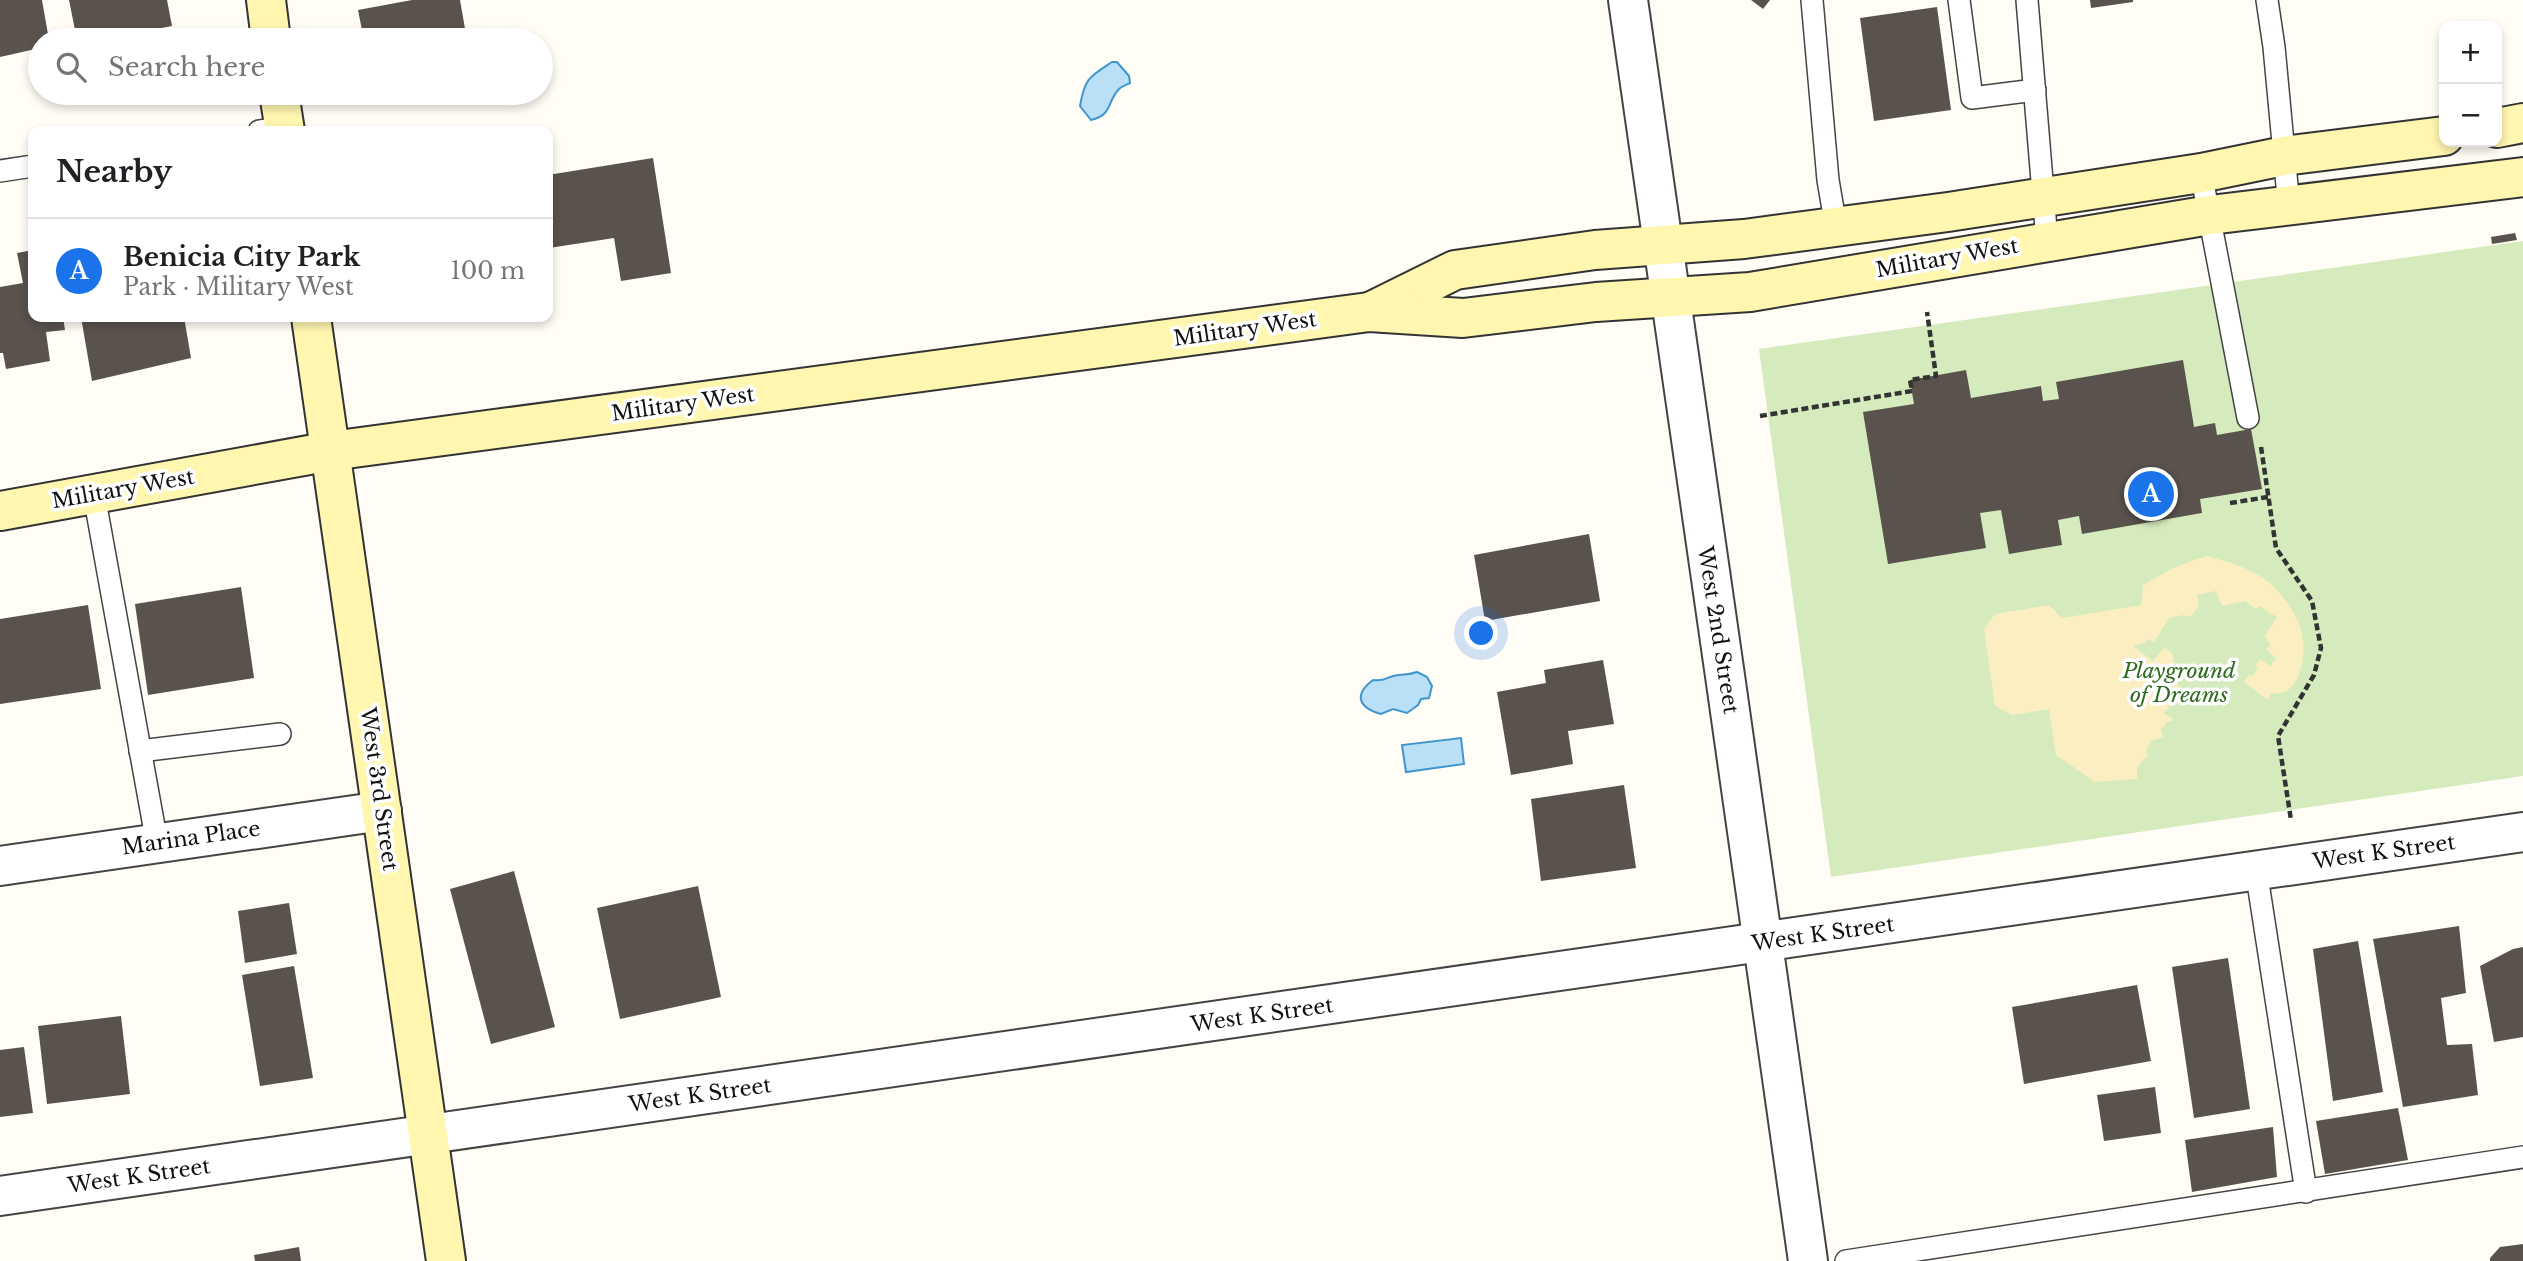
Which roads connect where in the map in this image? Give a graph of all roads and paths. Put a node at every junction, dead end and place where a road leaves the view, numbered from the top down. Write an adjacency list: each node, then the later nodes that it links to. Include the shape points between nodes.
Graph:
1 (266, 0): 7 (main road)
2 (1628, 0): 22 (street, West 2nd Street)
3 (1812, 0): 20 (lane)
4 (1959, 0): 8 (lane, via 1972,98)
5 (2026, 0): 8 (lane)
6 (2267, 0): 12 (lane)
7 (270, 28)
8 (2035, 90): 17 (lane)
9 (2523, 123): 10 (main road)
10 (2502, 127)
11 (2439, 137): 12 (main road, Military West)
12 (2284, 156): 15 (main road, Military West); 18 (lane)
13 (28, 167): 14 (lane)
14 (0, 171)
15 (2202, 173): 17 (main road, Military West); 19 (lane)
16 (2523, 177): 18 (main road, Military West)
17 (2043, 197): 20 (main road, Military West); 21 (lane)
18 (2289, 207): 19 (main road, Military West)
19 (2210, 215): 21 (main road, Military West); 28 (lane)
20 (1836, 227): 22 (main road, Military West)
21 (2048, 242): 23 (main road, Military West, via 1750,292)
22 (1662, 245): 23 (street, West 2nd Street); 24 (main road, Military West, via 1455,270)
23 (1669, 299): 24 (main road, Military West, via 1596,302 1463,318); 43 (street, West 2nd Street)
24 (1369, 312): 30 (main road, Military West)
25 (1927, 312): 27 (path, via 1936,376 1910,380 1912,391)
26 (312, 322): 30 (main road, West 3rd Street)
27 (1760, 416)
28 (2248, 418)
29 (2260, 447): 32 (path)
30 (331, 451): 31 (main road, Military West); 37 (main road, West 3rd Street)
31 (94, 495): 34 (main road, Military West); 36 (lane)
32 (2268, 497): 33 (path); 38 (path, via 2276,548 2312,601 2321,648 2314,676 2278,736)
33 (2230, 503)
34 (0, 511)
35 (279, 734): 36 (lane)
36 (140, 751): 40 (lane)
37 (382, 811): 40 (street, Marina Place); 44 (main road, West 3rd Street)
38 (2291, 820)
39 (2523, 832): 42 (street, West K Street)
40 (157, 843): 41 (street, Marina Place)
41 (0, 866)
42 (2256, 870): 43 (street, West K Street); 46 (lane)
43 (1765, 943): 44 (street, West K Street); 49 (street, West 2nd Street)
44 (429, 1134): 47 (street, West K Street); 48 (main road, West 3rd Street)
45 (2523, 1157): 46 (lane)
46 (2305, 1192): 50 (lane)
47 (0, 1196)
48 (446, 1261)
49 (1808, 1261)
50 (1846, 1261)

